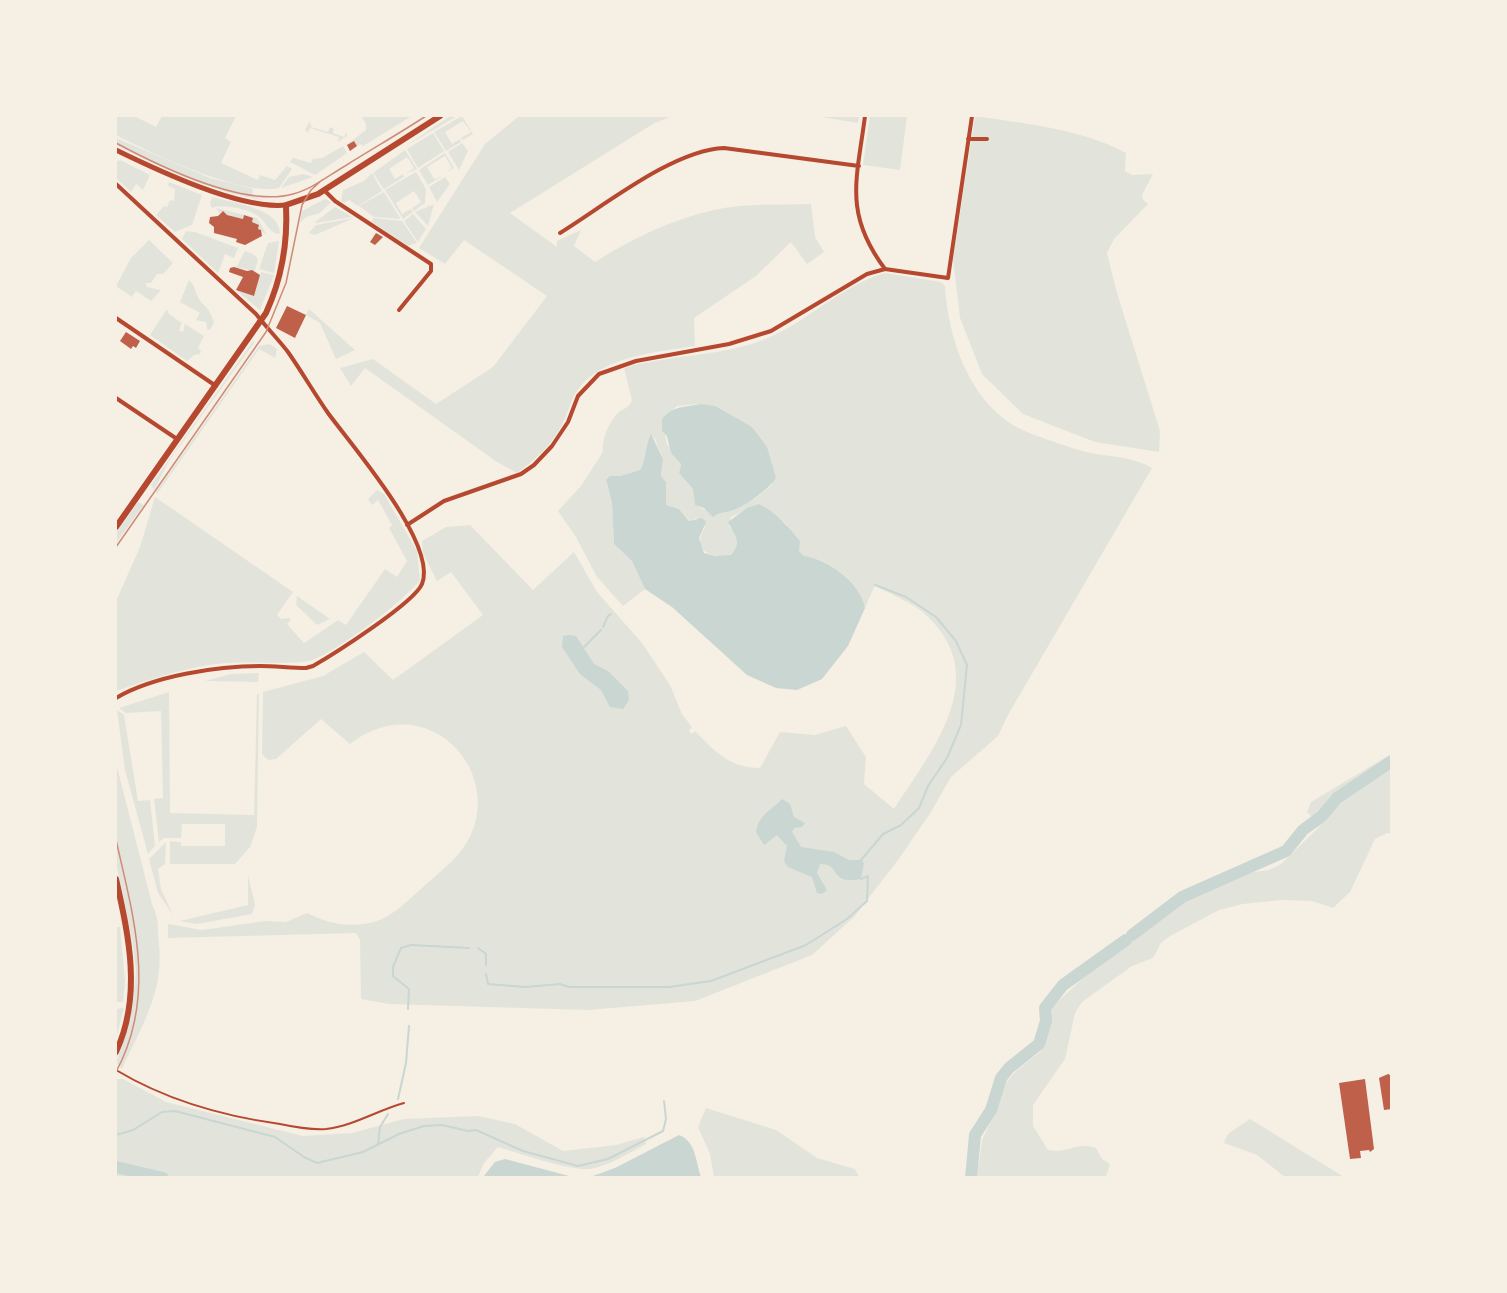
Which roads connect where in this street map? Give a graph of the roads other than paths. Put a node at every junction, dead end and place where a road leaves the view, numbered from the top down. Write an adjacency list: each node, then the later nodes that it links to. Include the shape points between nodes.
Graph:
1 (440, 116): 9 (main road)
2 (865, 116): 7 (street)
3 (972, 116): 4 (street)
4 (968, 139): 5 (street); 12 (street, via 948,278)
5 (987, 139)
6 (116, 150): 10 (street, via 210,189 261,204)
7 (859, 166): 11 (street, via 724,148 703,150 674,161); 12 (street, via 857,219 873,254)
8 (116, 184): 15 (street)
9 (324, 190): 10 (main road); 13 (street, via 431,264 431,271)
10 (286, 205): 15 (main road, via 283,263 273,298)
11 (560, 233)
12 (885, 269): 19 (street, via 867,274 771,331 729,344 636,360 599,374 578,396 568,422 534,465 521,474 444,501)
13 (399, 310)
14 (116, 318): 16 (street)
15 (261, 321): 16 (main road); 19 (street, via 381,481)
16 (216, 387): 18 (main road)
17 (116, 398): 18 (street)
18 (179, 440): 20 (main road)
19 (407, 525): 21 (street, via 424,569 421,585 412,596 329,657 306,669 261,666 206,671)
20 (116, 527)
21 (116, 698)
22 (116, 879): 23 (main road, via 131,967 126,1020)
23 (116, 1052)
24 (116, 1070): 25 (lane, via 189,1104 294,1127 333,1128)
25 (404, 1103)

